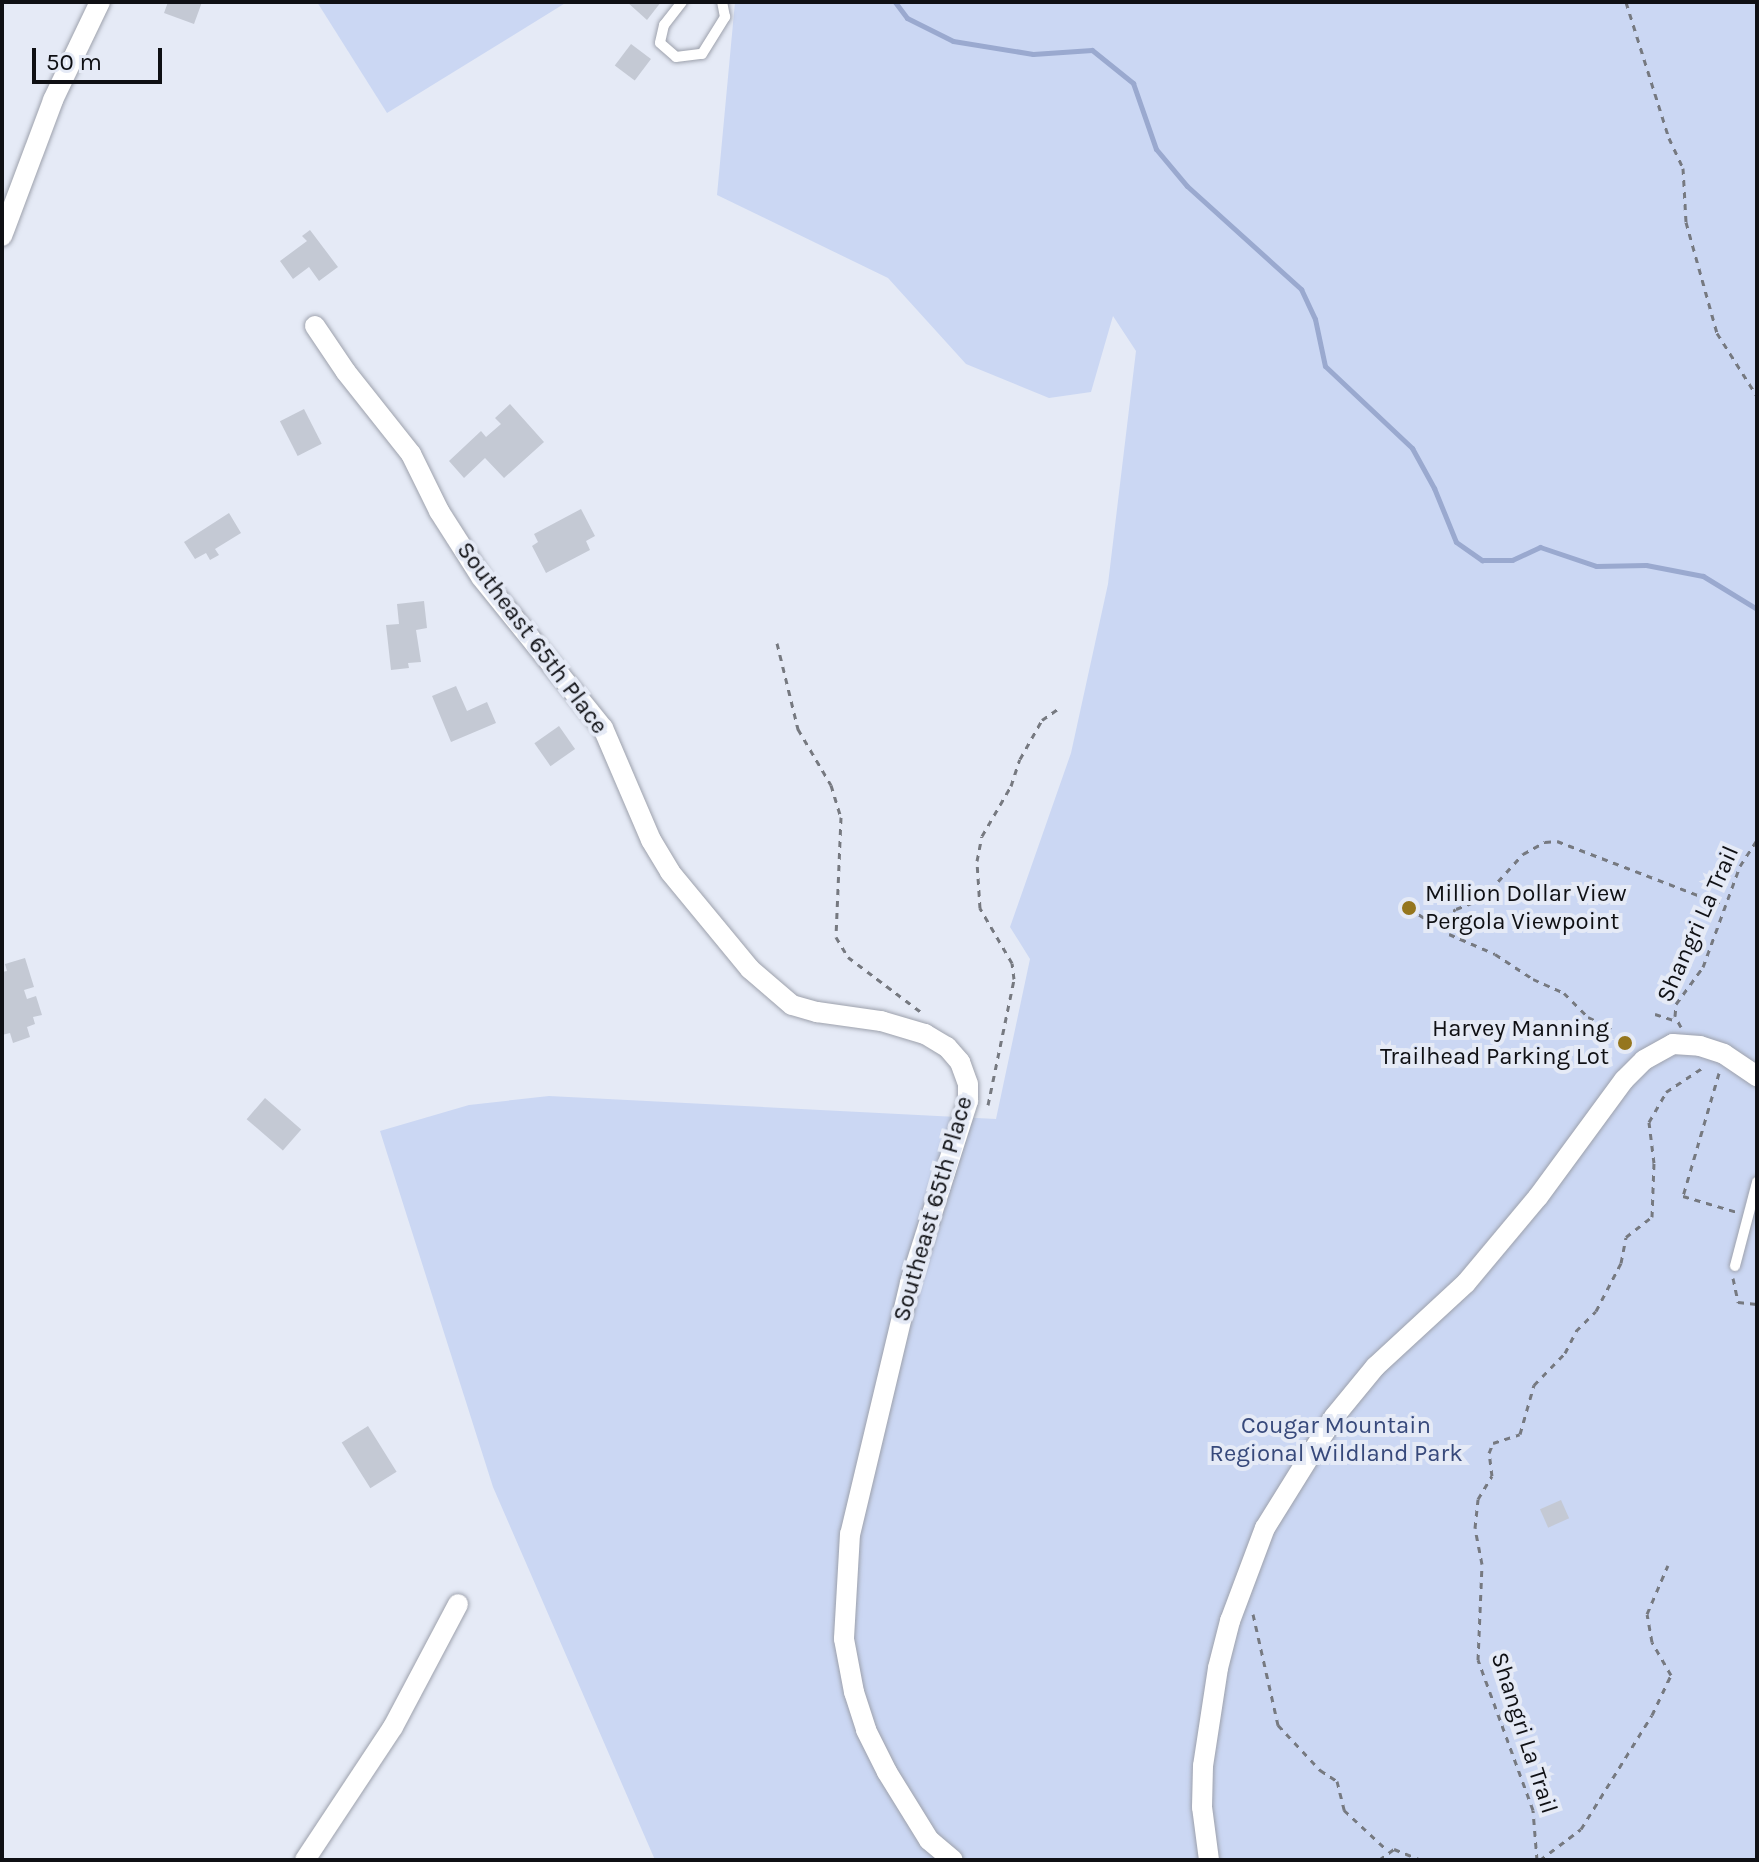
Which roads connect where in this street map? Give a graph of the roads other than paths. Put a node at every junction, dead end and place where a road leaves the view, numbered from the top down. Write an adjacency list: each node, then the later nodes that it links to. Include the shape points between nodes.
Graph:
1 (100, 2): 4 (street, via 53,100)
2 (682, 2): 3 (lane, via 664,25 660,43 676,57 702,54 725,17)
3 (722, 2)
4 (2, 236)
5 (315, 326): 11 (street, Southeast 65th Place, via 411,454 481,577 603,728 670,872 750,969 792,1005 881,1021 935,1038 960,1062 968,1101 897,1332 850,1534 844,1625 866,1730 908,1809 929,1840)
6 (1757, 1076): 12 (street, via 1724,1054 1673,1044 1624,1080 1466,1283 1357,1388 1287,1488 1246,1571 1218,1668 1203,1766)
7 (1757, 1182): 8 (lane)
8 (1735, 1266)
9 (458, 1604): 10 (street, via 393,1727)
10 (305, 1860)
11 (953, 1860)
12 (1209, 1860)

